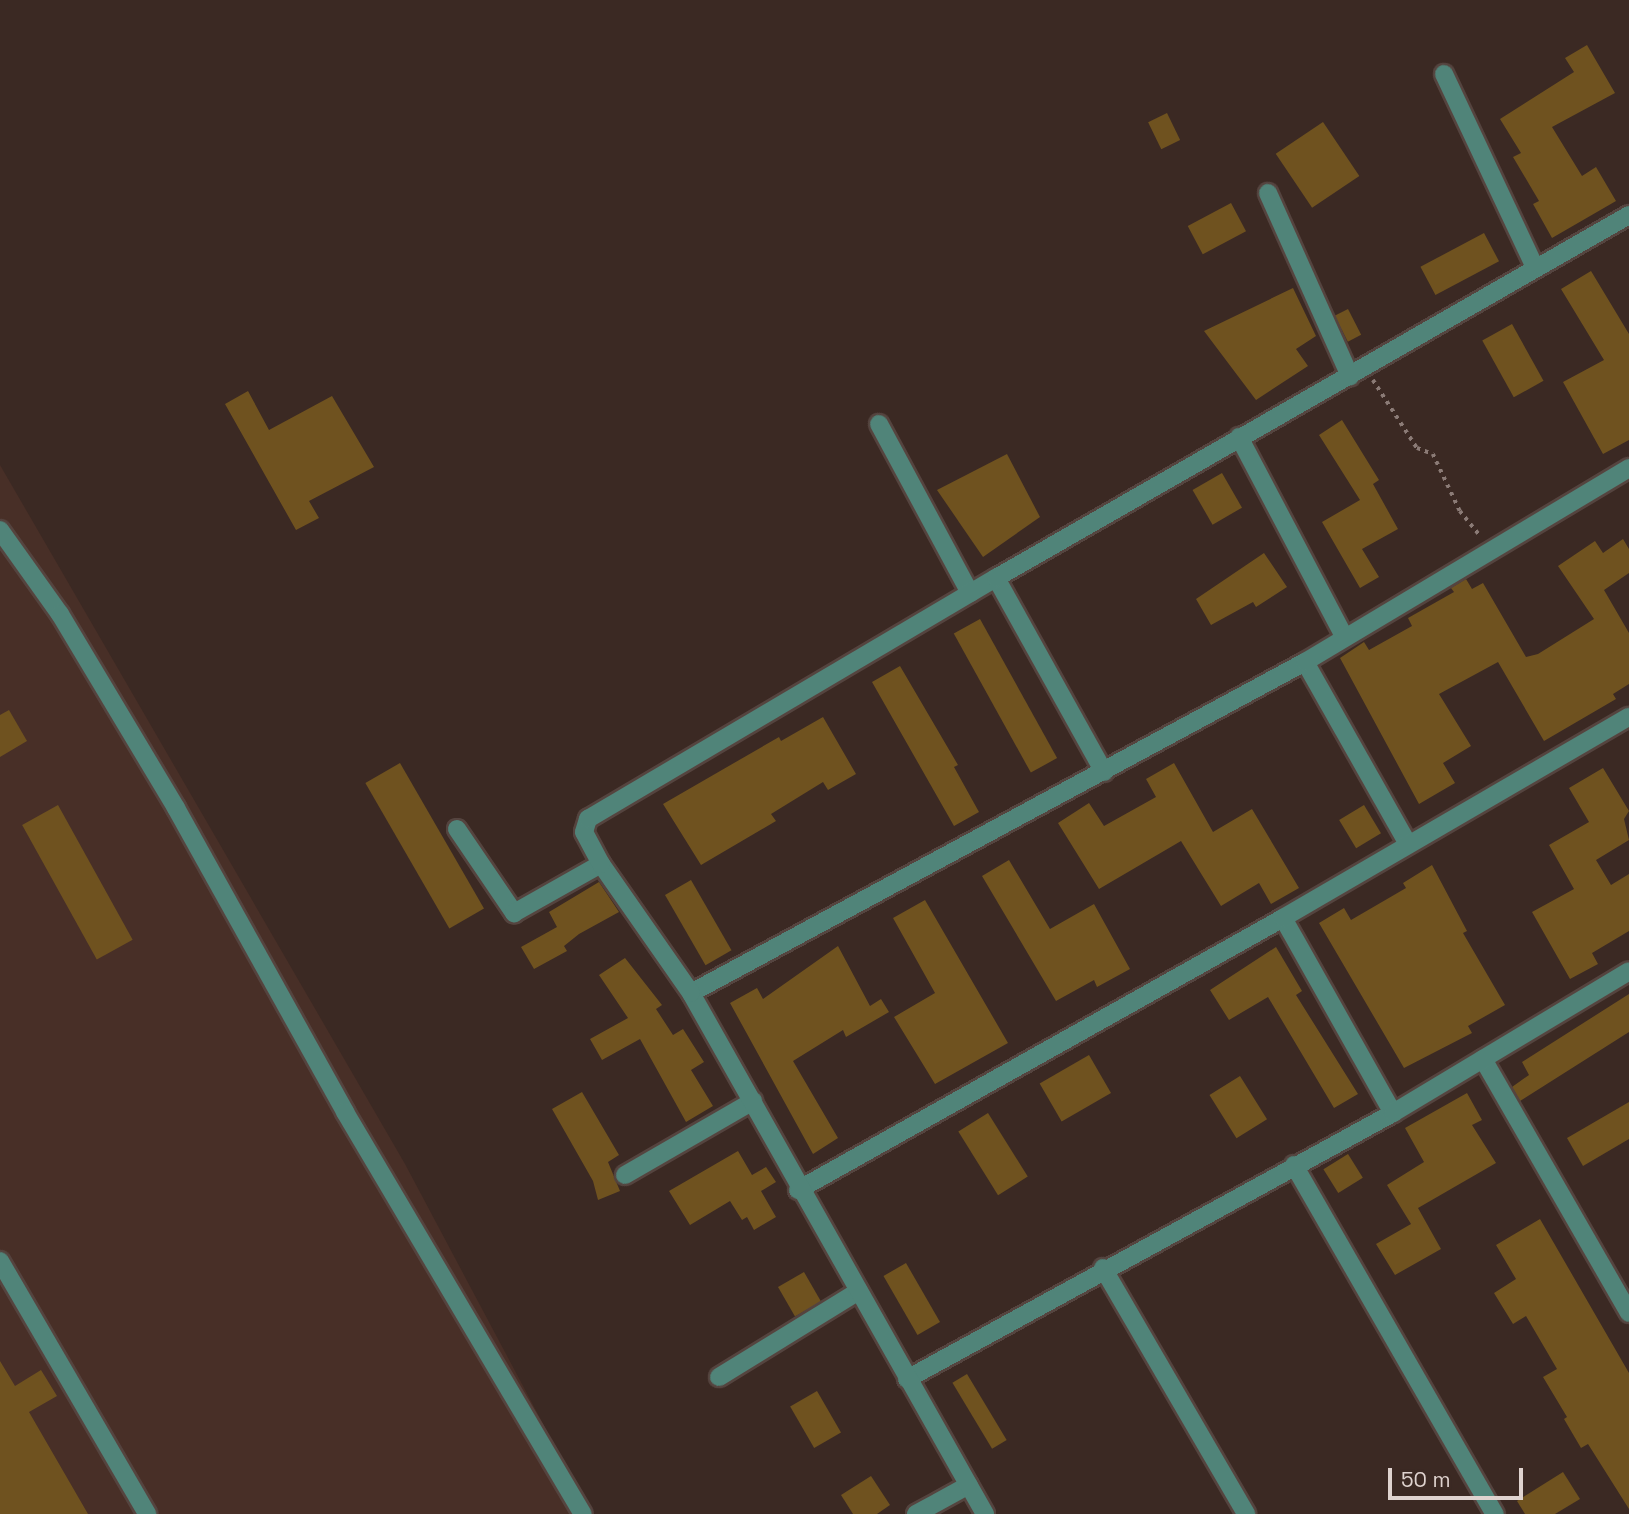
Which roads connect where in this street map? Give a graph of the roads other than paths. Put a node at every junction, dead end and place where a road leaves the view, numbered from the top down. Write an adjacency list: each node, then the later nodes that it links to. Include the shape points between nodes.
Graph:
1 (1444, 74): 4 (street)
2 (1268, 193): 5 (street)
3 (1629, 215): 4 (street)
4 (1535, 267): 5 (street)
5 (1358, 371): 7 (street)
6 (879, 424): 11 (street)
7 (1239, 437): 10 (street); 12 (street)
8 (1629, 468): 12 (street)
9 (0, 530): 36 (street, via 60,614 169,797 345,1112)
10 (996, 578): 11 (street); 15 (street)
11 (970, 593): 18 (street, via 602,807 588,819 584,832)
12 (1344, 636): 13 (street)
13 (1305, 662): 15 (street); 17 (street)
14 (1629, 716): 17 (street)
15 (1104, 772): 21 (street)
16 (457, 829): 18 (street, via 514,913)
17 (1408, 844): 19 (street)
18 (601, 864): 21 (street)
19 (1283, 918): 24 (street); 27 (street)
20 (1629, 971): 22 (street)
21 (691, 993): 23 (street)
22 (1483, 1059): 24 (street); 31 (street)
23 (753, 1101): 26 (street); 27 (street)
24 (1393, 1113): 25 (street)
25 (1294, 1165): 29 (street); 40 (street)
26 (625, 1175)
27 (798, 1190): 30 (street)
28 (0, 1261): 35 (street)
29 (1103, 1268): 33 (street); 39 (street)
30 (859, 1291): 32 (street); 33 (street)
31 (1629, 1313)
32 (719, 1377)
33 (906, 1379): 34 (street)
34 (969, 1485): 37 (street); 38 (street)
35 (147, 1514)
36 (583, 1514)
37 (916, 1514)
38 (985, 1514)
39 (1246, 1514)
40 (1495, 1514)

